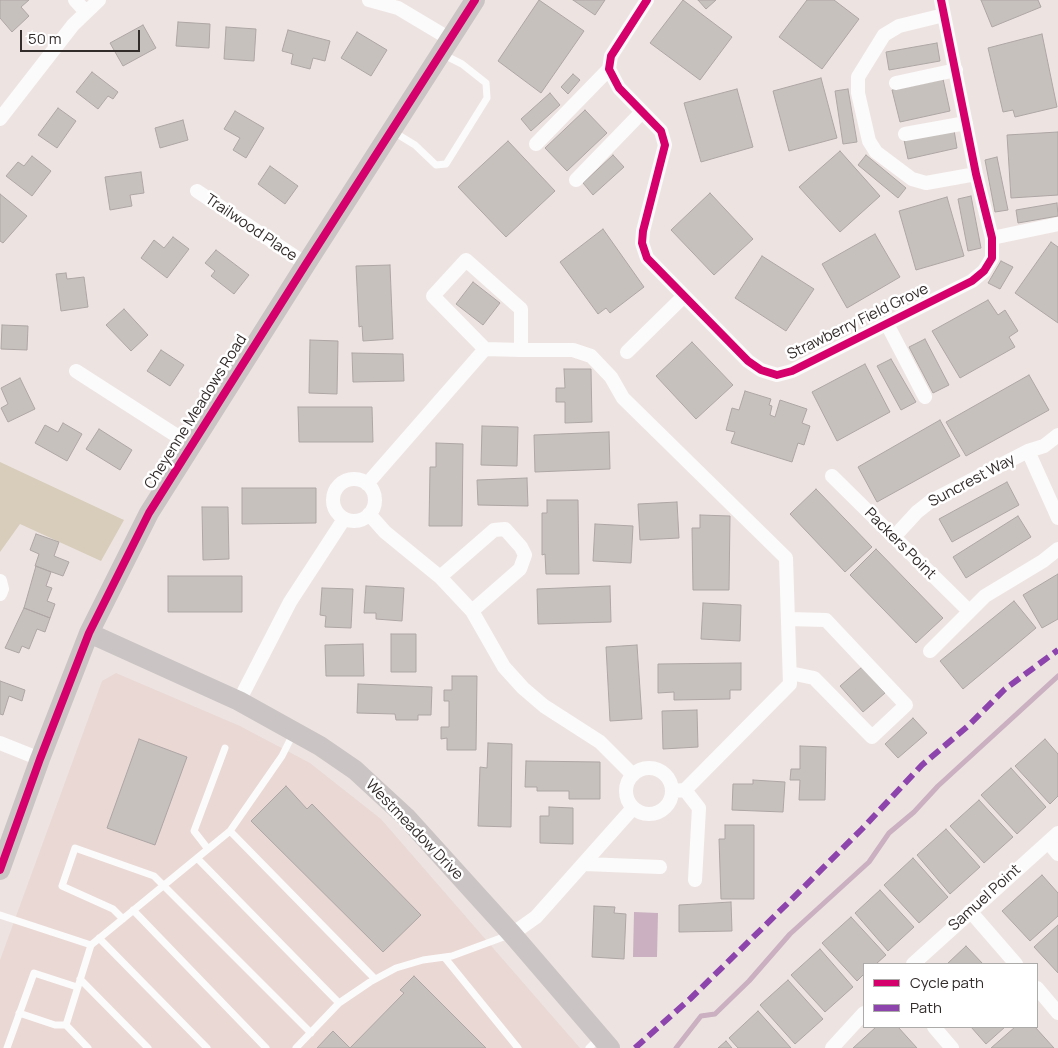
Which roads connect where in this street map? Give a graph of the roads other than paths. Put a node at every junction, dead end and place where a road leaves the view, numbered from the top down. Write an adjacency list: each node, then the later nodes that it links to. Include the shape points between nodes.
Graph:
1 (74, 0): 7 (street)
2 (99, 0): 7 (street)
3 (369, 0): 9 (street, via 398,8)
4 (476, 0): 9 (main road, Cheyenne Meadows Road)
5 (647, 0): 10 (street, via 611,56)
6 (941, 0): 8 (street, Strawberry Field Grove)
7 (85, 12): 14 (street)
8 (944, 15): 11 (street, Strawberry Field Grove); 19 (street, via 899,26 884,35 858,77 858,93 869,141 876,152 912,179 926,183)
9 (446, 46): 16 (main road, Cheyenne Meadows Road); 16 (lane, via 486,83 487,98 446,164 436,165 415,145)
10 (609, 69): 13 (street, Strawberry Field Grove, via 618,88); 18 (street)
11 (956, 70): 12 (street); 15 (street, Strawberry Field Grove)
12 (896, 83)
13 (642, 112): 20 (street); 25 (street, Strawberry Field Grove, via 661,131 665,146 642,243 647,258)
14 (0, 119)
15 (966, 123): 17 (street); 19 (street, Strawberry Field Grove)
16 (391, 131): 24 (main road, Cheyenne Meadows Road)
17 (905, 134)
18 (536, 144)
19 (976, 174): 23 (street, Strawberry Field Grove)
20 (576, 180)
21 (197, 191): 24 (street, Trailwood Place)
22 (1058, 224): 23 (street)
23 (992, 238): 26 (street, Strawberry Field Grove, via 992,258 972,281)
24 (306, 264): 33 (main road, Cheyenne Meadows Road)
25 (684, 296): 26 (street, Strawberry Field Grove, via 748,361 777,375 792,371); 29 (street)
26 (886, 324): 31 (street)
27 (485, 350): 28 (street); 28 (street, via 433,296 466,260 520,309); 36 (street)
28 (521, 350): 47 (street, via 573,350 591,356 623,398 786,558)
29 (626, 352)
30 (76, 371): 33 (street)
31 (925, 397)
32 (1058, 435): 34 (street, Suncrest Way, via 1044,446)
33 (191, 445): 48 (main road, Cheyenne Meadows Road, via 149,513)
34 (1028, 451): 38 (street); 40 (street, Suncrest Way, via 931,501)
35 (832, 476): 40 (street, Packers Point)
36 (367, 484): 37 (street, via 375,503); 39 (street, via 354,478 340,483 335,489 332,503)
37 (369, 514): 39 (street, via 357,520); 42 (street, via 385,532)
38 (1058, 518)
39 (344, 519): 51 (street, via 290,602)
40 (894, 537): 46 (street, Packers Point)
41 (1058, 549): 46 (street, via 985,596)
42 (440, 577): 45 (street); 45 (street, via 494,530 505,529 522,547 526,555 520,569)
43 (0, 581): 44 (street)
44 (0, 594)
45 (472, 611): 56 (street, via 504,667 523,688 544,706 600,742)
46 (968, 611): 49 (street)
47 (788, 619): 50 (street); 50 (street, via 826,620 906,705 872,737 814,678)
48 (89, 633): 51 (main road, Westmeadow Drive); 55 (main road, Cheyenne Meadows Road)
49 (930, 651)
50 (790, 674): 57 (street, via 790,684)
51 (239, 701): 52 (main road, Westmeadow Drive)
52 (294, 731): 59 (lane, via 282,756); 73 (main road, Westmeadow Drive, via 355,770 382,794)
53 (0, 743): 55 (street)
54 (225, 748): 61 (lane, via 194,831)
55 (40, 758): 66 (main road, Cheyenne Meadows Road)
56 (633, 775): 57 (street, via 643,769 658,770); 58 (street, via 626,792)
57 (679, 791): 58 (street, via 659,812 644,814); 67 (street, via 699,808)
58 (633, 808): 64 (street)
59 (230, 831): 61 (lane); 80 (lane)
60 (1053, 837): 62 (street); 70 (street, Samuel Point)
61 (208, 850): 63 (lane)
62 (1058, 854)
63 (197, 858): 68 (lane); 83 (lane)
64 (585, 864): 65 (street); 73 (street, via 536,917)
65 (660, 867)
66 (0, 870)
67 (695, 880)
68 (163, 886): 69 (lane); 72 (lane, via 154,876 75,848 62,886 114,909); 89 (lane)
69 (133, 910): 72 (lane); 95 (lane)
70 (970, 911): 77 (street, Samuel Point); 78 (street)
71 (0, 916): 75 (lane)
72 (123, 919): 74 (lane)
73 (512, 934): 76 (lane); 90 (main road, Westmeadow Drive)
74 (100, 938): 75 (lane); 94 (lane)
75 (91, 945): 79 (lane)
76 (445, 958): 80 (lane, via 396,968); 97 (lane)
77 (914, 963)
78 (1015, 963)
79 (80, 979): 81 (lane); 93 (lane)
80 (375, 979): 83 (lane)
81 (77, 987): 84 (lane, via 34,972); 87 (lane)
82 (1038, 989): 85 (street)
83 (339, 1003): 89 (lane)
84 (19, 1013): 87 (lane, via 55,1025); 91 (lane)
85 (1058, 1013)
86 (863, 1014): 98 (street)
87 (66, 1025): 92 (lane)
88 (935, 1028): 99 (street)
89 (311, 1032): 96 (lane)
90 (600, 1044)
91 (7, 1048)
92 (88, 1048)
93 (148, 1048)
94 (207, 1048)
95 (266, 1048)
96 (296, 1048)
97 (518, 1048)
98 (832, 1048)
99 (952, 1048)

